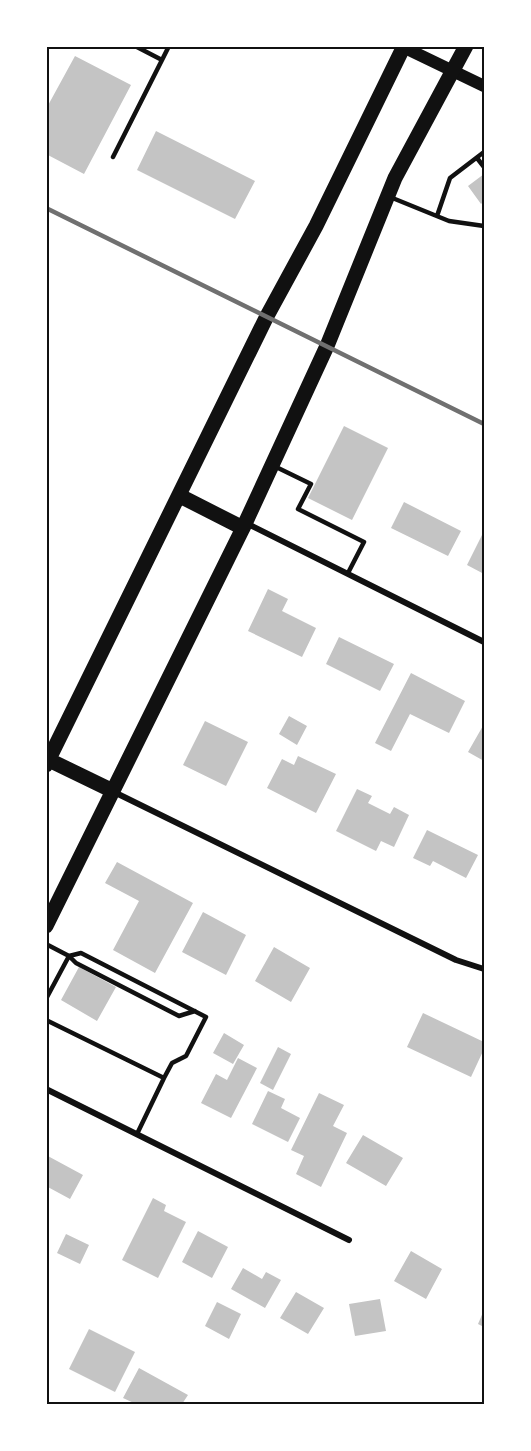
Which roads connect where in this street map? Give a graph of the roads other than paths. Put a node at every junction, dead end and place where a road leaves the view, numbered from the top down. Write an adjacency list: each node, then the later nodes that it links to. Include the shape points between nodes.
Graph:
1 (135, 46): 5 (lane)
2 (170, 46): 5 (lane)
3 (466, 46): 6 (main road)
4 (403, 47): 6 (main road); 16 (main road)
5 (162, 60): 9 (lane)
6 (452, 70): 7 (main road); 12 (main road)
7 (484, 86)
8 (484, 152): 10 (lane)
9 (113, 157)
10 (477, 158): 11 (lane); 13 (lane, via 450,178)
11 (484, 168)
12 (388, 196): 13 (lane); 15 (main road, via 327,346)
13 (437, 216): 14 (lane)
14 (484, 226)
15 (272, 465): 17 (main road); 18 (lane, via 311,484 298,509 364,543)
16 (180, 496): 17 (main road); 20 (main road)
17 (244, 525): 18 (street); 21 (main road)
18 (348, 573): 19 (street)
19 (484, 642)
20 (48, 762): 21 (main road)
21 (113, 791): 22 (main road); 25 (street, via 456,960)
22 (46, 926)
23 (46, 944): 24 (lane)
24 (69, 956): 26 (lane); 27 (lane, via 81,952); 27 (lane, via 179,1016)
25 (484, 969)
26 (46, 999)
27 (195, 1011): 29 (lane, via 207,1017 186,1056 172,1064)
28 (46, 1020): 29 (lane)
29 (164, 1078): 31 (lane)
30 (46, 1089): 31 (street)
31 (137, 1134): 32 (street)
32 (349, 1240)

